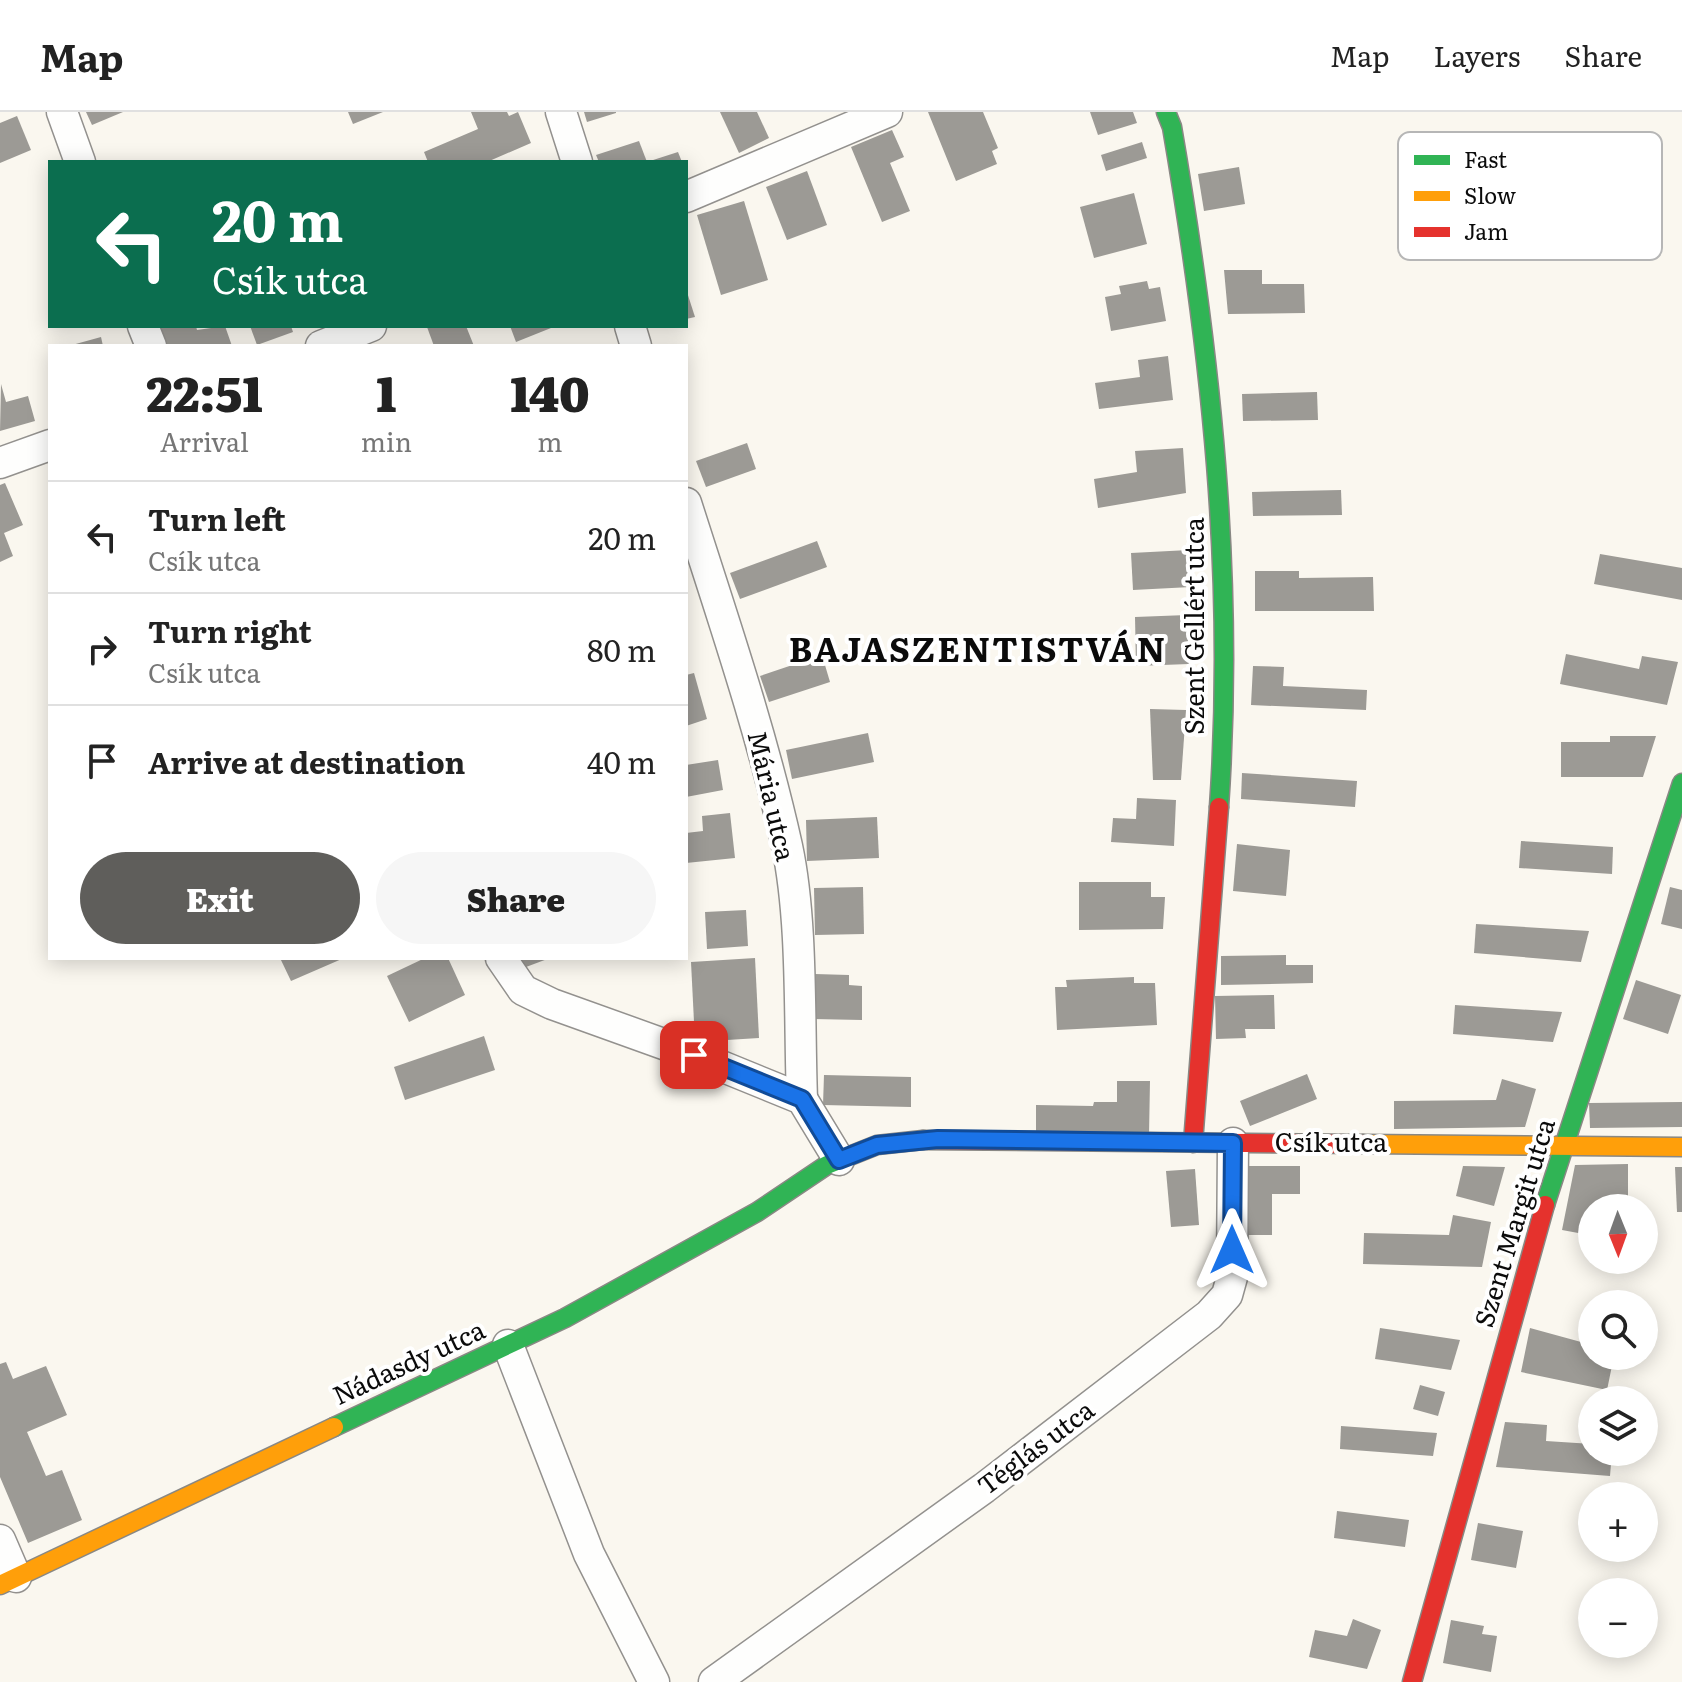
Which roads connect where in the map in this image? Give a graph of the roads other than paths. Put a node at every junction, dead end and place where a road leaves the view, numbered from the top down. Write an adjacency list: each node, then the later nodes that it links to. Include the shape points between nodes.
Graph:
1 (62, 112): 5 (street)
2 (561, 112): 6 (street)
3 (887, 112): 7 (street)
4 (1166, 112): 16 (street, Szent Gellért utca, via 1196,263 1217,439 1225,595 1221,766)
5 (79, 160)
6 (576, 160)
7 (688, 196)
8 (366, 328): 9 (street)
9 (326, 344)
10 (48, 446): 11 (street)
11 (0, 463)
12 (688, 509): 15 (street, Mária utca, via 742,679 787,848)
13 (1682, 783): 18 (street, Szent Margit utca)
14 (502, 960): 15 (street, via 523,990 552,1004)
15 (802, 1099): 20 (street)
16 (1193, 1143): 17 (street, Csík utca); 20 (street, Csík utca, via 938,1139 877,1145)
17 (1233, 1143): 18 (street, Csík utca); 25 (street, Téglás utca, via 1232,1277 1227,1295 1209,1315 984,1488)
18 (1565, 1144): 19 (street, Csík utca); 26 (street, Szent Margit utca)
19 (1682, 1147)
20 (833, 1162): 21 (street, Nádasdy utca, via 757,1212)
21 (508, 1345): 23 (street, Nádasdy utca); 24 (street, via 589,1554)
22 (0, 1540): 23 (street)
23 (8, 1581)
24 (654, 1682)
25 (714, 1682)
26 (1412, 1682)

